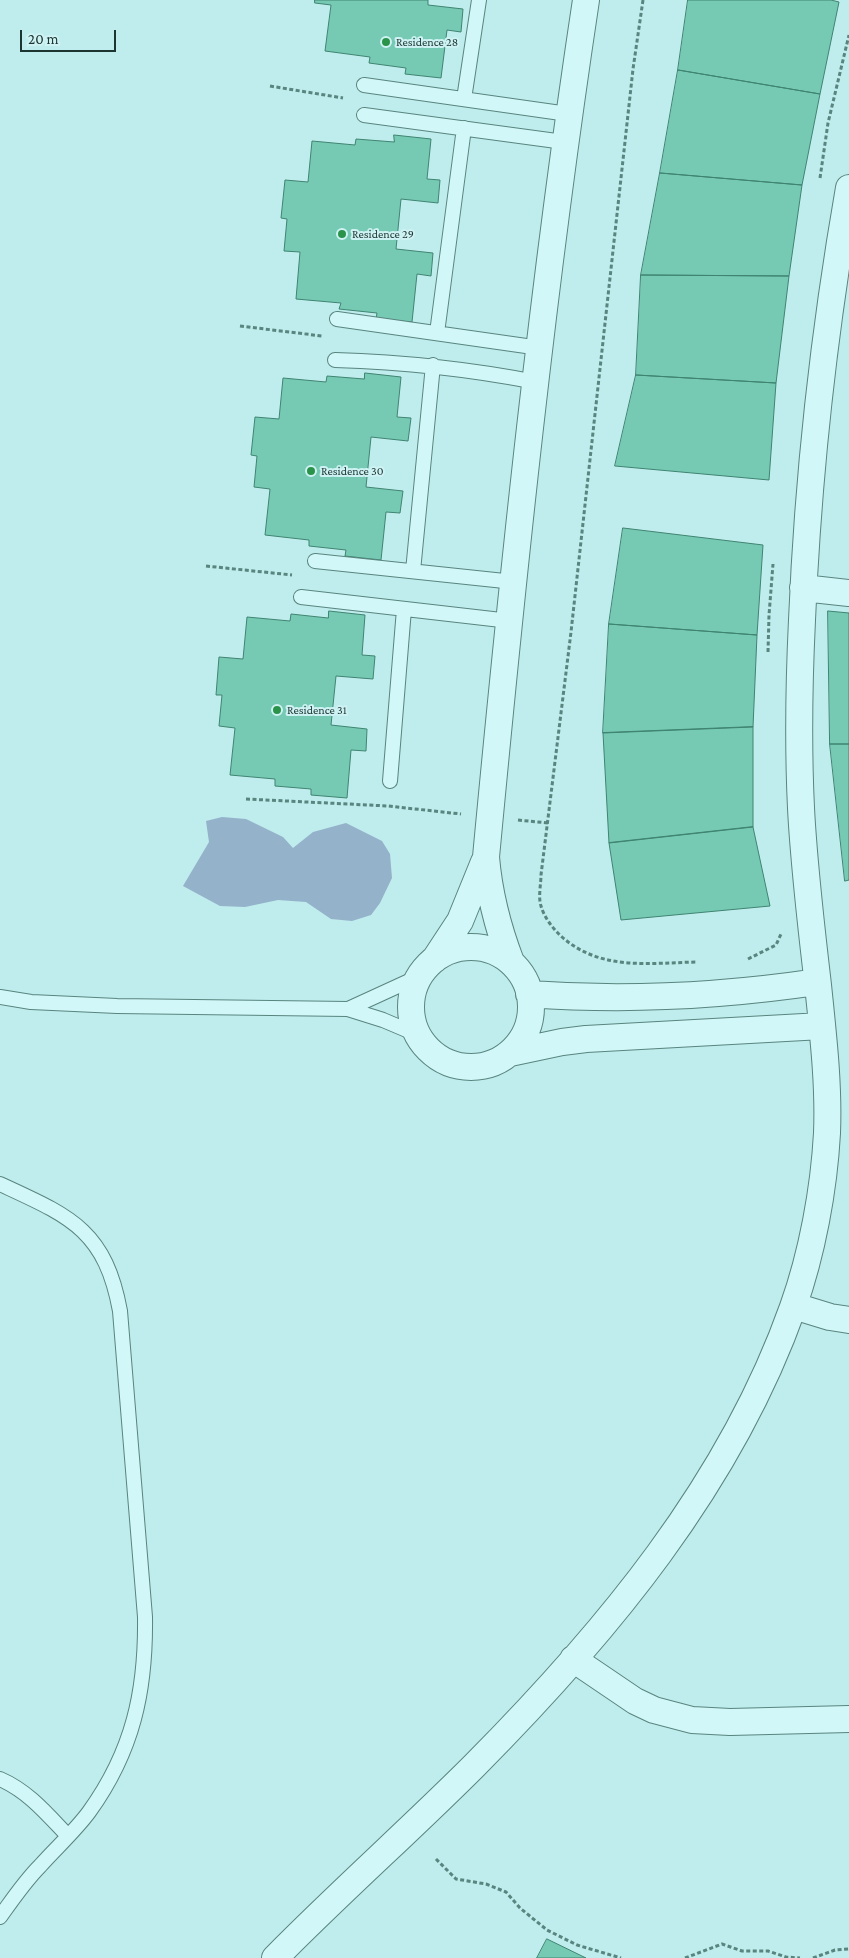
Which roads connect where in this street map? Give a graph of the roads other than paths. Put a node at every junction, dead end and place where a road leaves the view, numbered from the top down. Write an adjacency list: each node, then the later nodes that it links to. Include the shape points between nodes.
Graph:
1 (480, 0): 4 (lane)
2 (586, 0): 5 (street)
3 (364, 85): 4 (lane)
4 (464, 99): 5 (lane)
5 (568, 114): 8 (street)
6 (364, 115): 7 (lane)
7 (464, 128): 8 (lane); 11 (lane)
8 (564, 142): 12 (street)
9 (849, 188): 19 (street, via 818,400)
10 (337, 319): 11 (lane)
11 (437, 333): 12 (lane)
12 (540, 348): 15 (street)
13 (336, 360): 14 (lane)
14 (433, 365): 15 (lane); 17 (lane)
15 (536, 382): 18 (street)
16 (315, 561): 17 (lane)
17 (413, 572): 18 (lane)
18 (514, 582): 23 (street)
19 (803, 588): 20 (street); 28 (street, via 801,809)
20 (849, 593)
21 (301, 597): 22 (lane)
22 (404, 609): 23 (lane); 24 (lane)
23 (510, 620): 25 (street)
24 (390, 781)
25 (486, 857): 26 (street, via 493,907); 27 (street, via 460,920)
26 (511, 962): 27 (street, via 482,948 465,948 449,952); 29 (street, via 527,984)
27 (427, 968): 32 (lane); 34 (street, via 414,987 411,1010)
28 (817, 982): 30 (street); 33 (street)
29 (529, 994): 30 (street); 36 (street, via 532,1012 528,1028)
30 (694, 995): 35 (street)
31 (0, 997): 32 (lane, via 31,1002 117,1006)
32 (348, 1009): 34 (lane)
33 (822, 1026): 35 (street); 38 (street, via 827,1134 820,1196)
34 (416, 1034): 36 (street, via 437,1057 466,1068 497,1062)
35 (695, 1034): 36 (street, via 562,1042)
36 (510, 1053)
37 (0, 1184): 43 (lane, via 64,1215 81,1228 108,1265 120,1311 145,1618 142,1685 130,1734 108,1783)
38 (794, 1306): 39 (street); 40 (street, via 741,1425 709,1481 634,1588)
39 (849, 1320)
40 (573, 1659): 41 (street, via 635,1701 654,1710 692,1720); 45 (street, via 474,1766)
41 (849, 1719)
42 (0, 1779): 43 (lane, via 24,1792)
43 (68, 1836): 44 (lane)
44 (0, 1917)
45 (275, 1958)

